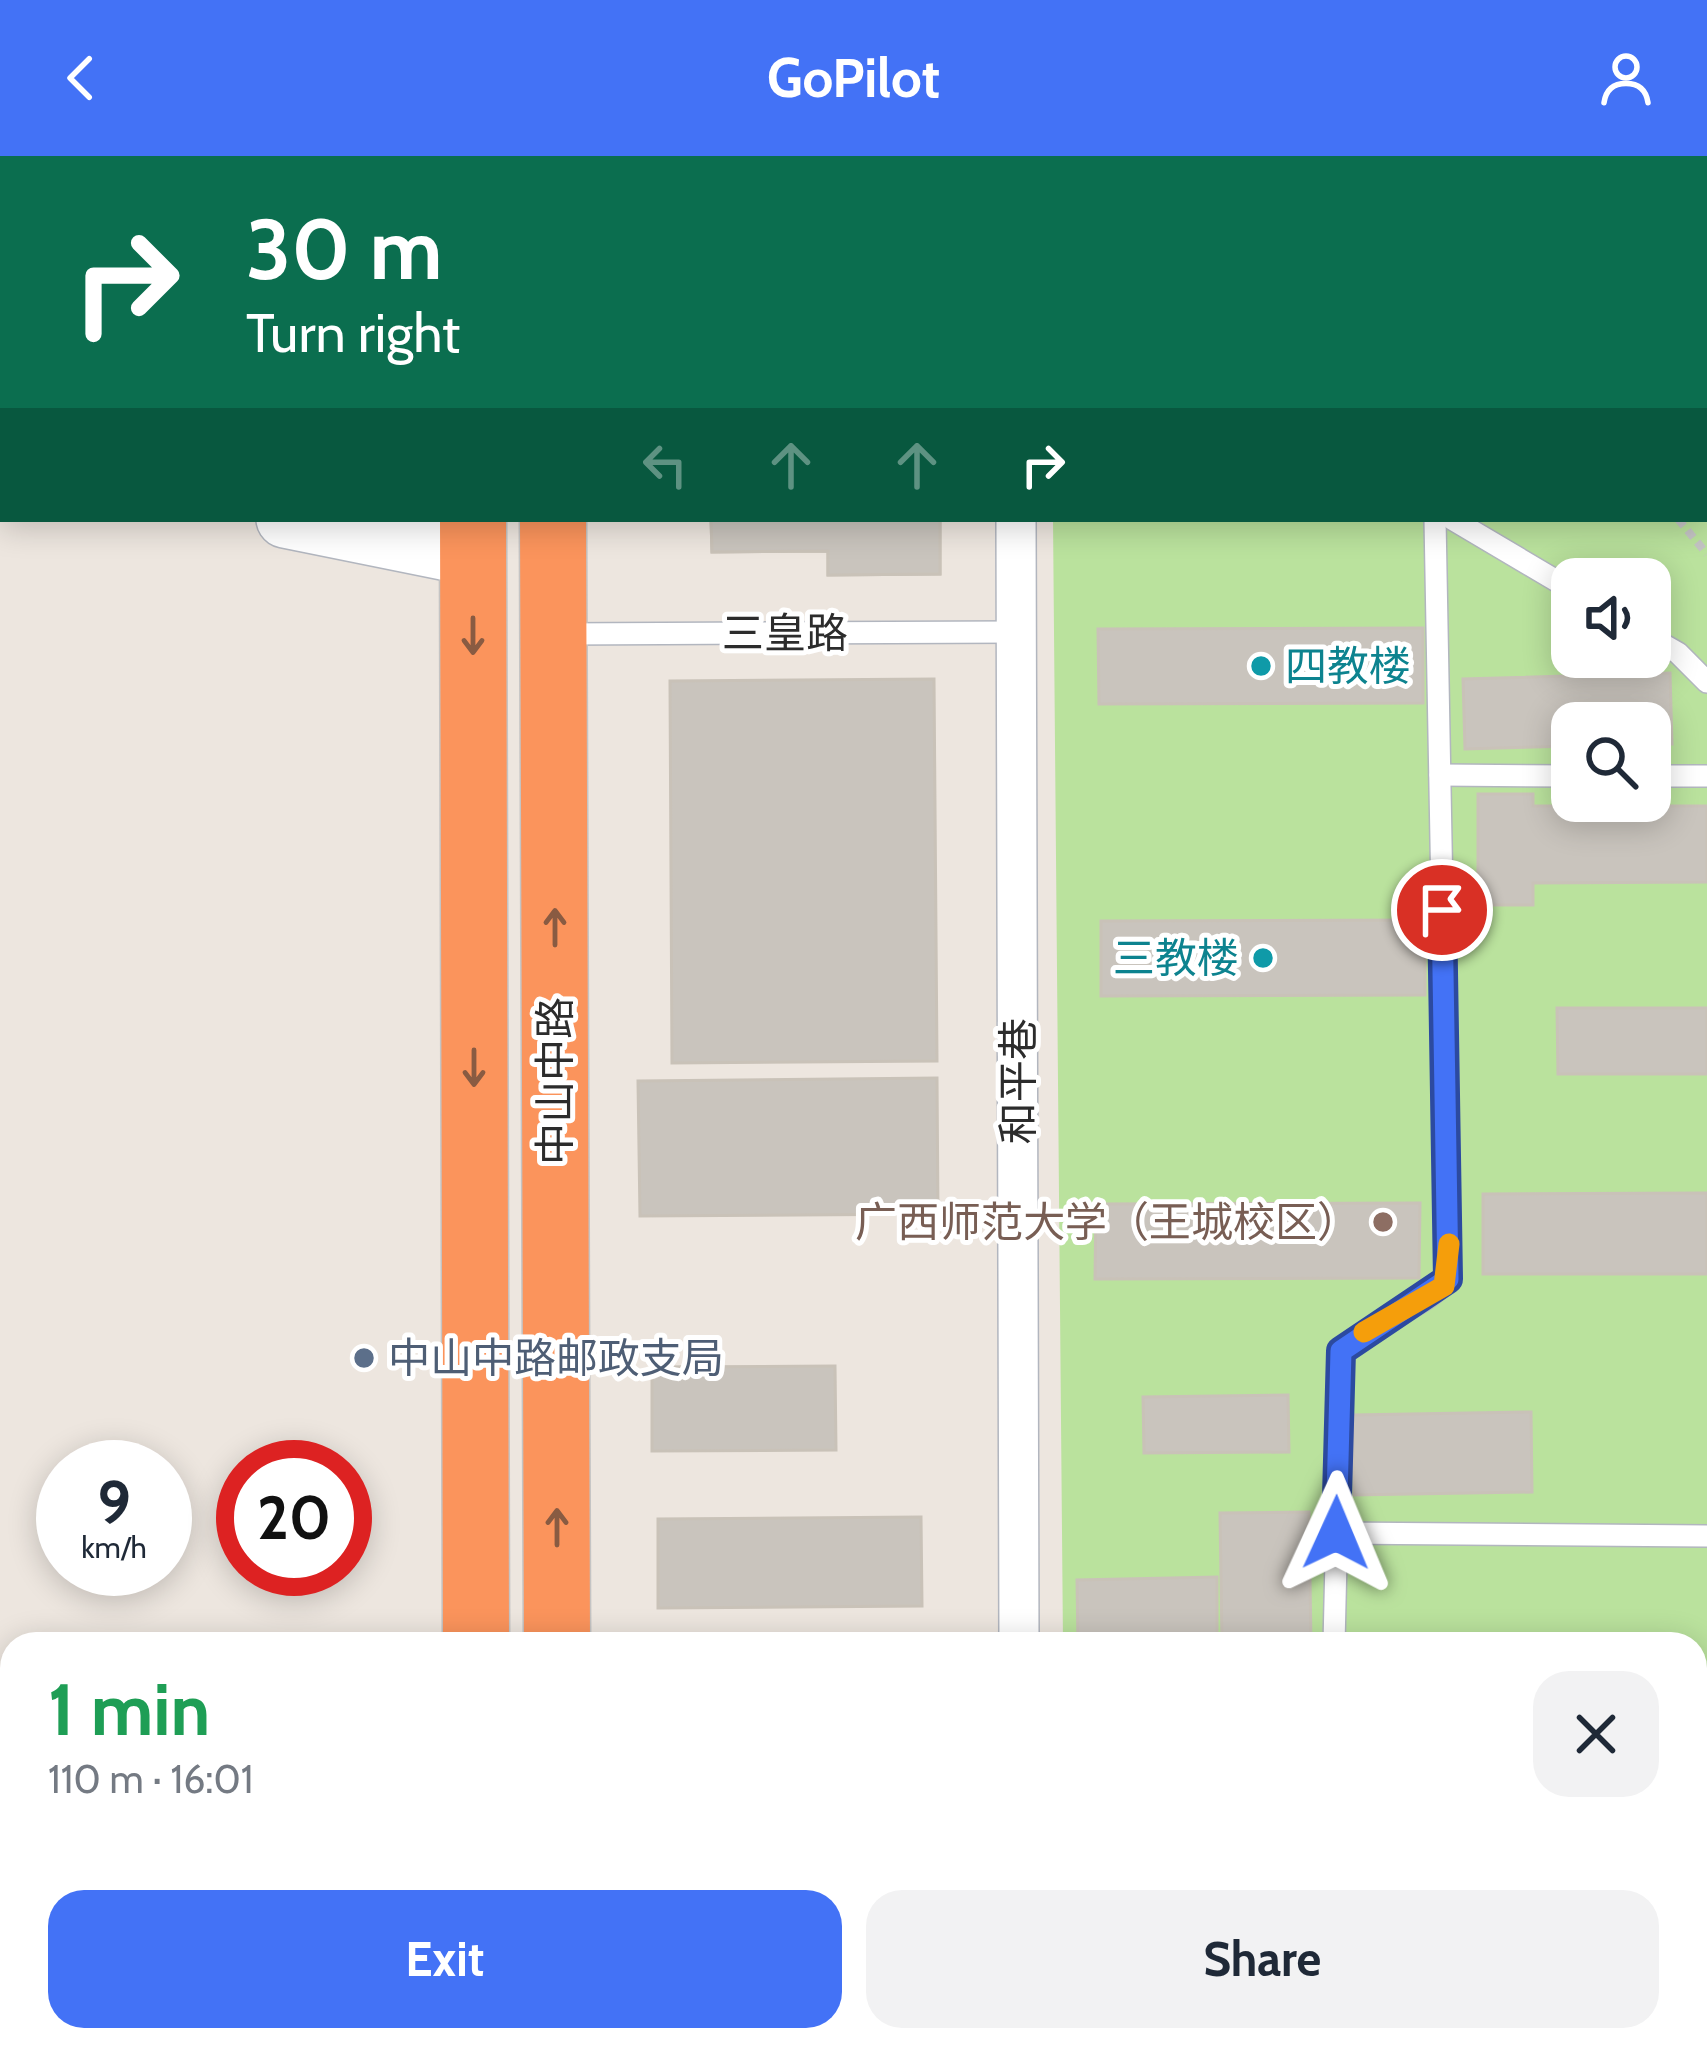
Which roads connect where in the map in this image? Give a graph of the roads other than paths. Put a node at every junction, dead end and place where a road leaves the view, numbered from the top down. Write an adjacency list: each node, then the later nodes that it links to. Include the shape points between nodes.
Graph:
1 (315, 522): 6 (street)
2 (553, 522): 9 (highway, 中山中路)
3 (1016, 522): 8 (street, 和平巷)
4 (1435, 522): 12 (lane)
5 (1457, 522): 7 (lane)
6 (473, 538): 18 (highway, 中山中路, one-way to 18)
7 (1551, 578)
8 (1017, 632): 9 (lane, 三皇路); 20 (street, 和平巷)
9 (554, 634): 19 (highway, 中山中路, one-way to 9)
10 (1671, 649): 11 (lane)
11 (1707, 682)
12 (1440, 775): 13 (lane); 16 (lane, via 1450,1270 1444,1286 1341,1351)
13 (1551, 776)
14 (1671, 776): 15 (lane)
15 (1707, 776)
16 (1336, 1533): 17 (lane); 21 (lane)
17 (1707, 1536)
18 (476, 1632)
19 (557, 1632)
20 (1019, 1632)
21 (1334, 1632)

